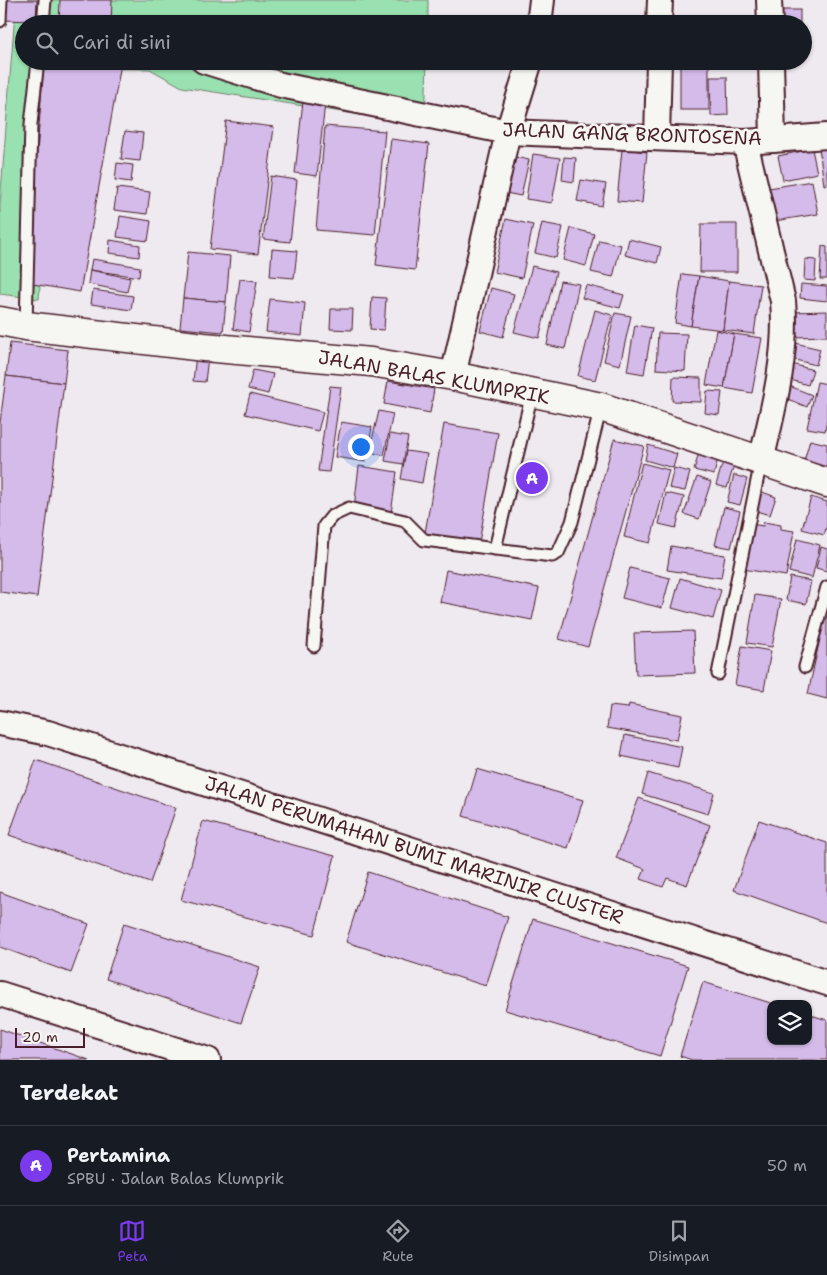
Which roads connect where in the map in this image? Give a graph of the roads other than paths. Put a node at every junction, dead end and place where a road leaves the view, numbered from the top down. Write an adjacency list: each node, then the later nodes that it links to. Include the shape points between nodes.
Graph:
1 (1, 0): 10 (lane)
2 (45, 0): 6 (lane)
3 (542, 0): 7 (street)
4 (660, 0): 8 (street)
5 (769, 0): 9 (street)
6 (44, 15)
7 (540, 15)
8 (659, 15)
9 (770, 15)
10 (0, 21)
11 (37, 70): 21 (lane)
12 (233, 70): 16 (street, JALAN GANG BRONTOSENA, via 281,85)
13 (527, 70): 16 (street)
14 (658, 70): 18 (street)
15 (771, 70): 19 (street)
16 (508, 132): 18 (street, JALAN GANG BRONTOSENA); 22 (street)
17 (827, 136): 19 (street, JALAN GANG BRONTOSENA)
18 (657, 138): 20 (street, JALAN GANG BRONTOSENA)
19 (773, 140): 20 (street, JALAN GANG BRONTOSENA)
20 (745, 142): 25 (street, via 783,301 785,323 772,414)
21 (13, 323): 22 (street, JALAN BALAS KLUMPRIK, via 204,347 371,362)
22 (452, 376): 23 (street, JALAN BALAS KLUMPRIK)
23 (532, 392): 24 (street, JALAN BALAS KLUMPRIK); 27 (lane)
24 (601, 407): 25 (street, JALAN BALAS KLUMPRIK); 27 (lane, via 572,522 558,553 552,556)
25 (761, 461): 26 (street, JALAN BALAS KLUMPRIK); 31 (lane)
26 (827, 482)
27 (495, 549): 29 (lane, via 424,540 405,521 349,508 332,516 324,526)
28 (827, 587): 30 (lane)
29 (314, 646)
30 (805, 667)
31 (718, 674)
32 (0, 723): 33 (street, JALAN PERUMAHAN BUMI MARINIR CLUSTER, via 48,733)
33 (827, 983)
34 (0, 994): 35 (street)
35 (208, 1060)

